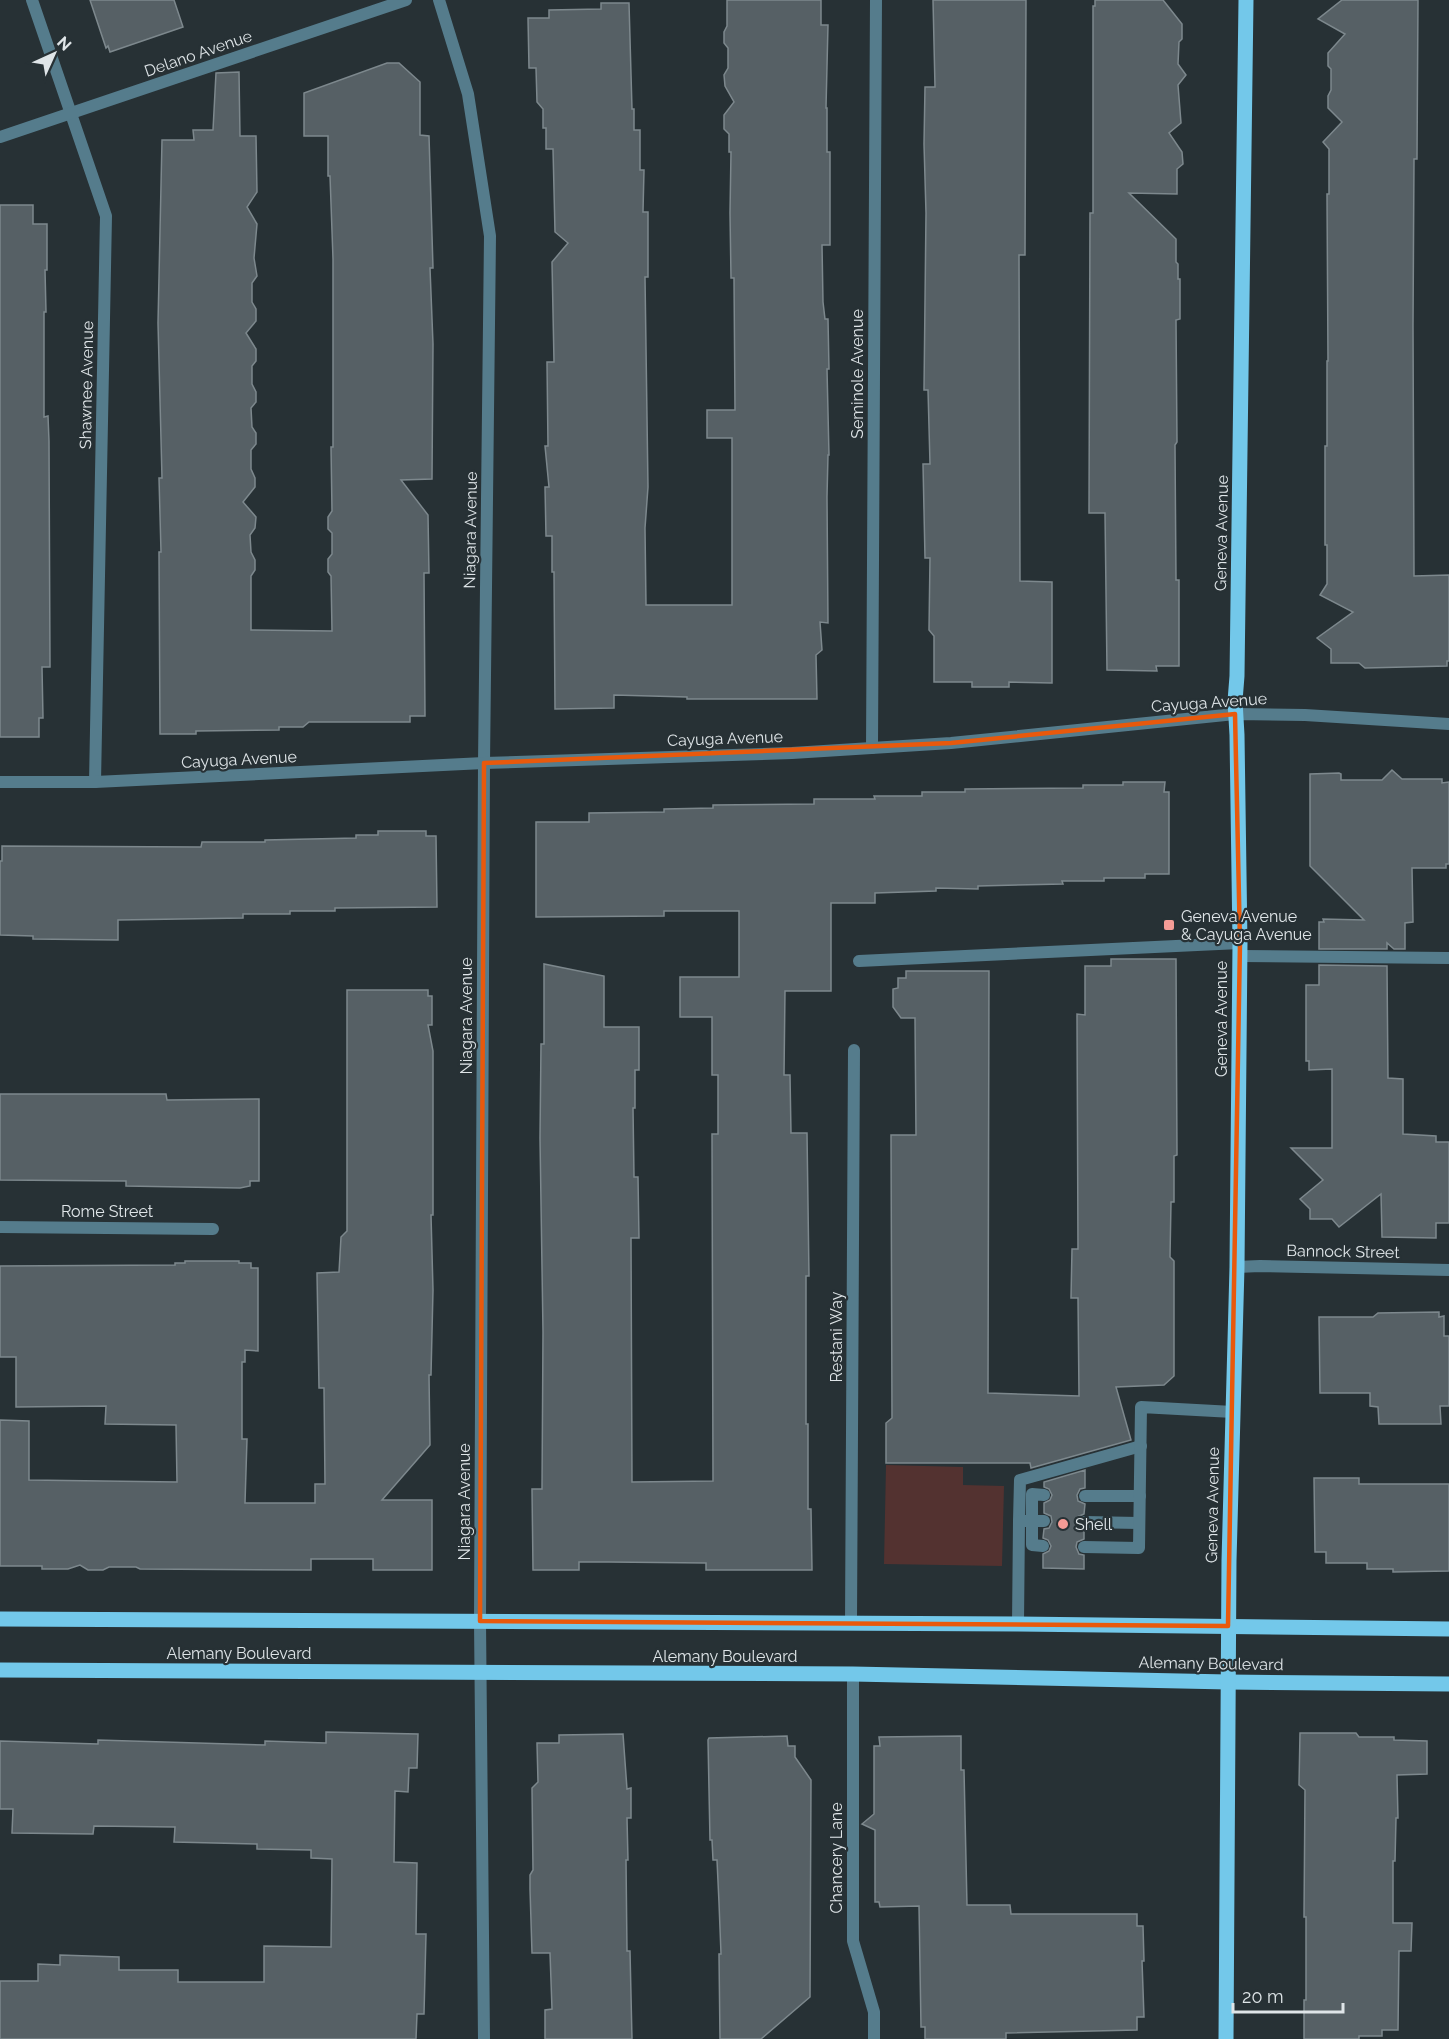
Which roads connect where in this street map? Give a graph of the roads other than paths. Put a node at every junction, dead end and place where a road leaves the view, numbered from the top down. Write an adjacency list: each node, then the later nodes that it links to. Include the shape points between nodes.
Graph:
1 (32, 0): 6 (street, Shawnee Avenue)
2 (406, 0): 6 (street, Delano Avenue)
3 (439, 0): 11 (street, Niagara Avenue, via 468,94 490,236)
4 (876, 0): 10 (street, Seminole Avenue)
5 (1246, 0): 8 (main road, Geneva Avenue)
6 (71, 113): 7 (street, Delano Avenue); 13 (street, Shawnee Avenue, via 106,216)
7 (0, 137)
8 (1235, 714): 9 (street, Cayuga Avenue); 10 (street, Cayuga Avenue); 14 (main road, Geneva Avenue)
9 (1449, 724)
10 (872, 748): 11 (street, Cayuga Avenue)
11 (484, 763): 13 (street, Cayuga Avenue); 33 (street, Niagara Avenue)
12 (0, 782): 13 (street, Cayuga Avenue)
13 (95, 782)
14 (1240, 949): 15 (street); 16 (street); 20 (main road, Geneva Avenue)
15 (1449, 958)
16 (859, 961)
17 (854, 1050): 34 (street, Restani Way)
18 (0, 1227): 19 (street, Rome Street)
19 (213, 1229)
20 (1237, 1267): 21 (street, Bannock Street); 22 (main road, Geneva Avenue)
21 (1449, 1270)
22 (1233, 1412): 23 (street, via 1142,1407); 36 (main road, Geneva Avenue)
23 (1141, 1446): 26 (street); 27 (street, via 1020,1480)
24 (1044, 1495): 27 (street, via 1032,1494)
25 (1085, 1496): 26 (street)
26 (1140, 1496): 29 (street)
27 (1032, 1521): 30 (street, via 1032,1545); 35 (street)
28 (1084, 1522): 29 (street)
29 (1139, 1523): 31 (street, via 1139,1548)
30 (1043, 1546)
31 (1084, 1547)
32 (0, 1619): 33 (main road, Alemany Boulevard)
33 (480, 1621): 34 (main road, Alemany Boulevard); 39 (street, Niagara Avenue)
34 (851, 1623): 35 (main road, Alemany Boulevard)
35 (1018, 1624): 36 (main road, Alemany Boulevard)
36 (1228, 1626): 37 (main road, Alemany Boulevard); 41 (main road, Geneva Avenue)
37 (1449, 1629)
38 (0, 1670): 39 (main road, Alemany Boulevard)
39 (480, 1672): 40 (main road, Alemany Boulevard); 43 (street, Niagara Avenue)
40 (853, 1674): 41 (main road, Alemany Boulevard); 44 (street, Chancery Lane, via 853,1941 874,2012)
41 (1228, 1682): 42 (main road, Alemany Boulevard); 45 (main road, Geneva Avenue)
42 (1449, 1683)
43 (484, 2039)
44 (874, 2039)
45 (1226, 2039)

